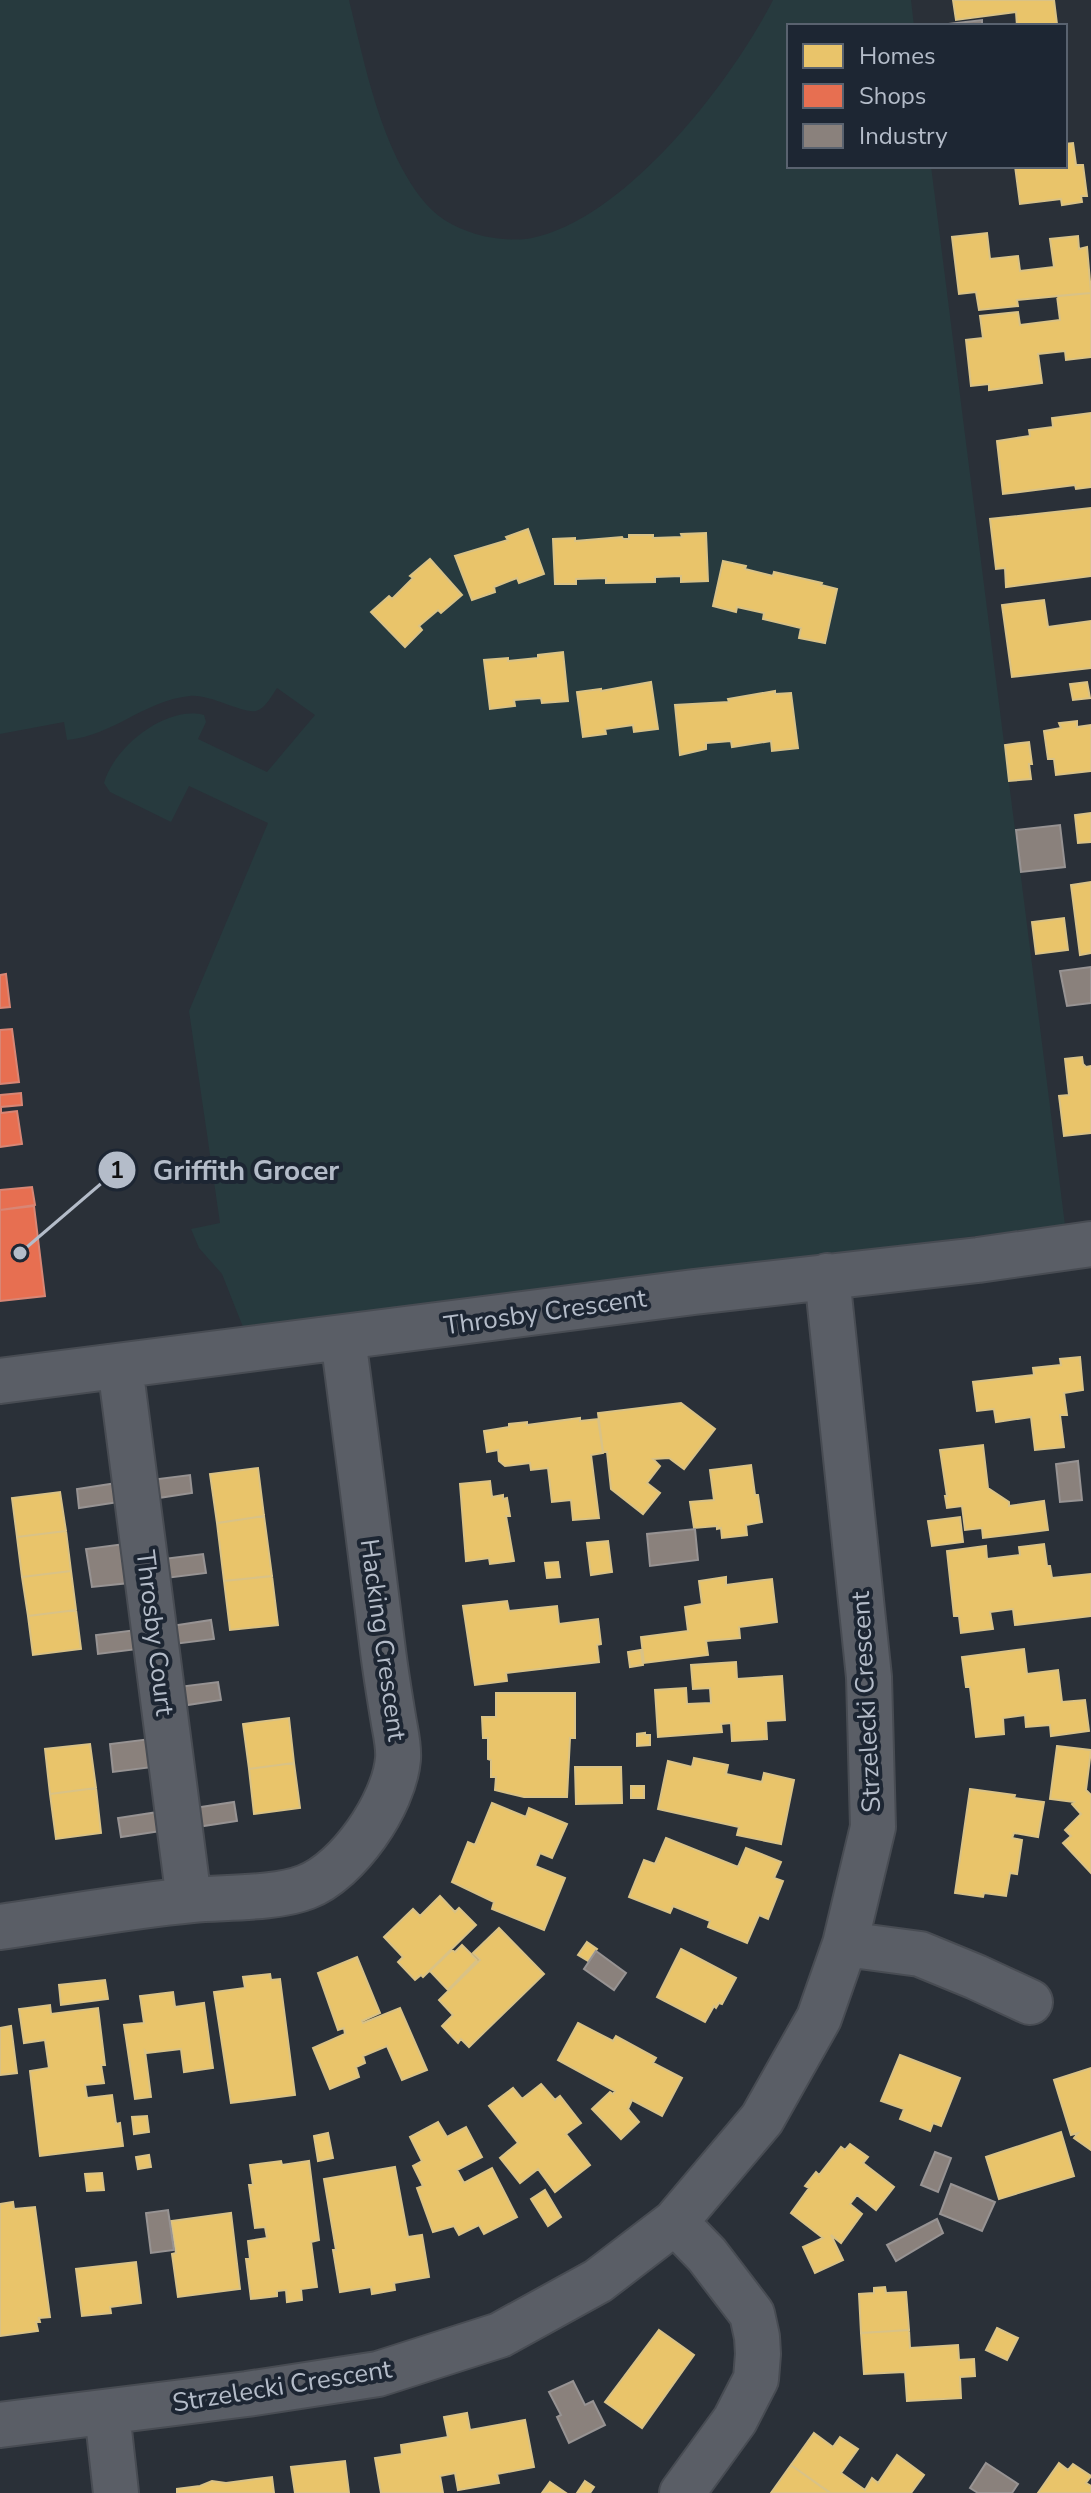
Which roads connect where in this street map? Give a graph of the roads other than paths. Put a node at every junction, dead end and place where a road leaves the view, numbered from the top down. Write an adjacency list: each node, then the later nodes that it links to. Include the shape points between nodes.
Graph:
1 (1091, 1244): 2 (street, Throsby Crescent)
2 (827, 1276): 3 (street, Throsby Crescent); 8 (street, Strzelecki Crescent, via 869,1677 873,1827)
3 (343, 1338): 4 (street, Throsby Crescent); 6 (street, Hacking Crescent, via 398,1759 378,1815 332,1873 285,1892)
4 (120, 1366): 5 (street, Throsby Crescent); 6 (street, Throsby Court)
5 (0, 1381)
6 (189, 1900): 7 (street, Hacking Crescent)
7 (0, 1927)
8 (845, 1944): 9 (street, via 920,1954); 10 (street, Strzelecki Crescent, via 819,2018 762,2119)
9 (1030, 2002)
10 (675, 2222): 11 (street, Strzelecki Crescent, via 598,2281 500,2335 378,2374); 14 (street, via 752,2314 758,2354 756,2379 735,2420)
11 (107, 2412): 12 (street, Strzelecki Crescent); 13 (street)
12 (0, 2425)
13 (116, 2493)
14 (682, 2493)

